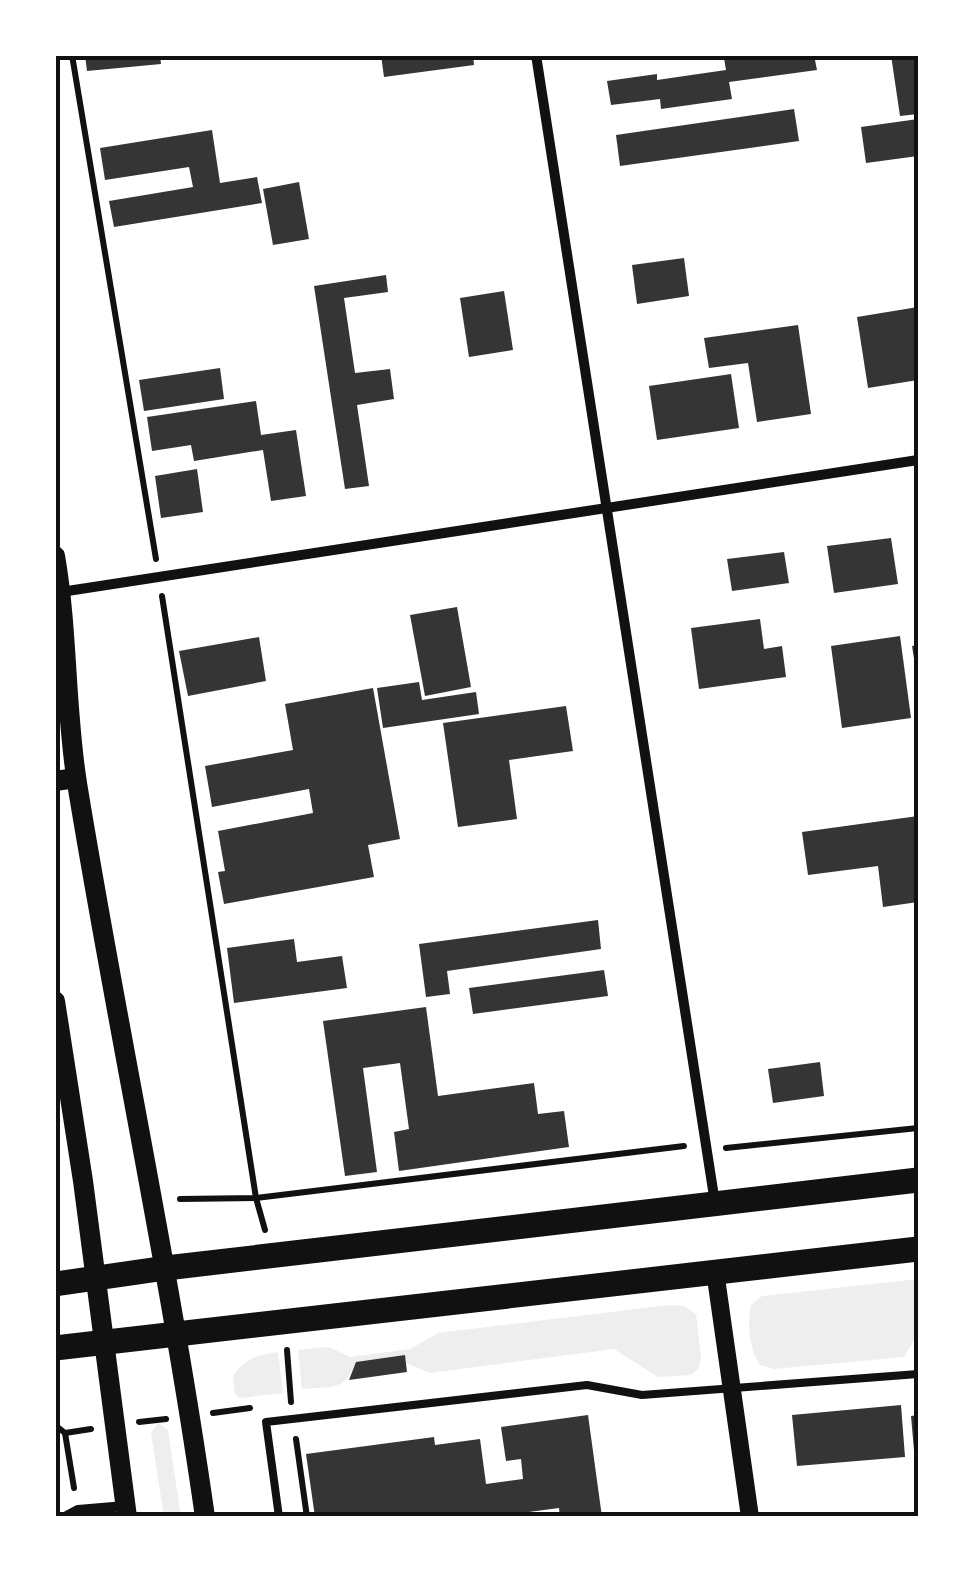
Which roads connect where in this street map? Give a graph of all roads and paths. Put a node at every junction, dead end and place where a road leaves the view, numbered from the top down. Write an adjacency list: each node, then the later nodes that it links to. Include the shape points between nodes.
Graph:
1 (72, 55): 6 (path)
2 (536, 55): 4 (street)
3 (918, 460): 4 (street)
4 (609, 508): 6 (street); 11 (street)
5 (55, 556): 7 (main road)
6 (160, 576): 7 (street); 13 (path)
7 (61, 592): 8 (main road)
8 (66, 779): 17 (main road)
9 (55, 1001): 19 (main road)
10 (918, 1128): 11 (path)
11 (707, 1147): 13 (path, via 674,1145); 14 (street)
12 (918, 1180): 14 (main road)
13 (256, 1198): 16 (path)
14 (715, 1203): 16 (main road)
15 (918, 1248): 18 (main road)
16 (272, 1256): 17 (main road)
17 (166, 1268): 19 (main road); 22 (main road)
18 (715, 1271): 21 (main road); 26 (street)
19 (95, 1278): 20 (main road); 23 (main road)
20 (55, 1284)
21 (284, 1320): 22 (main road); 27 (path)
22 (176, 1332): 23 (main road); 32 (main road)
23 (104, 1342): 24 (main road); 30 (main road)
24 (55, 1348)
25 (918, 1374): 26 (lane)
26 (732, 1386): 27 (lane, via 642,1395 587,1385); 35 (street)
27 (294, 1420): 33 (lane, via 266,1422); 34 (path)
28 (55, 1425): 29 (path, via 65,1432)
29 (78, 1510): 30 (street); 31 (street)
30 (126, 1511)
31 (65, 1517)
32 (205, 1517)
33 (280, 1517)
34 (307, 1517)
35 (750, 1517)

